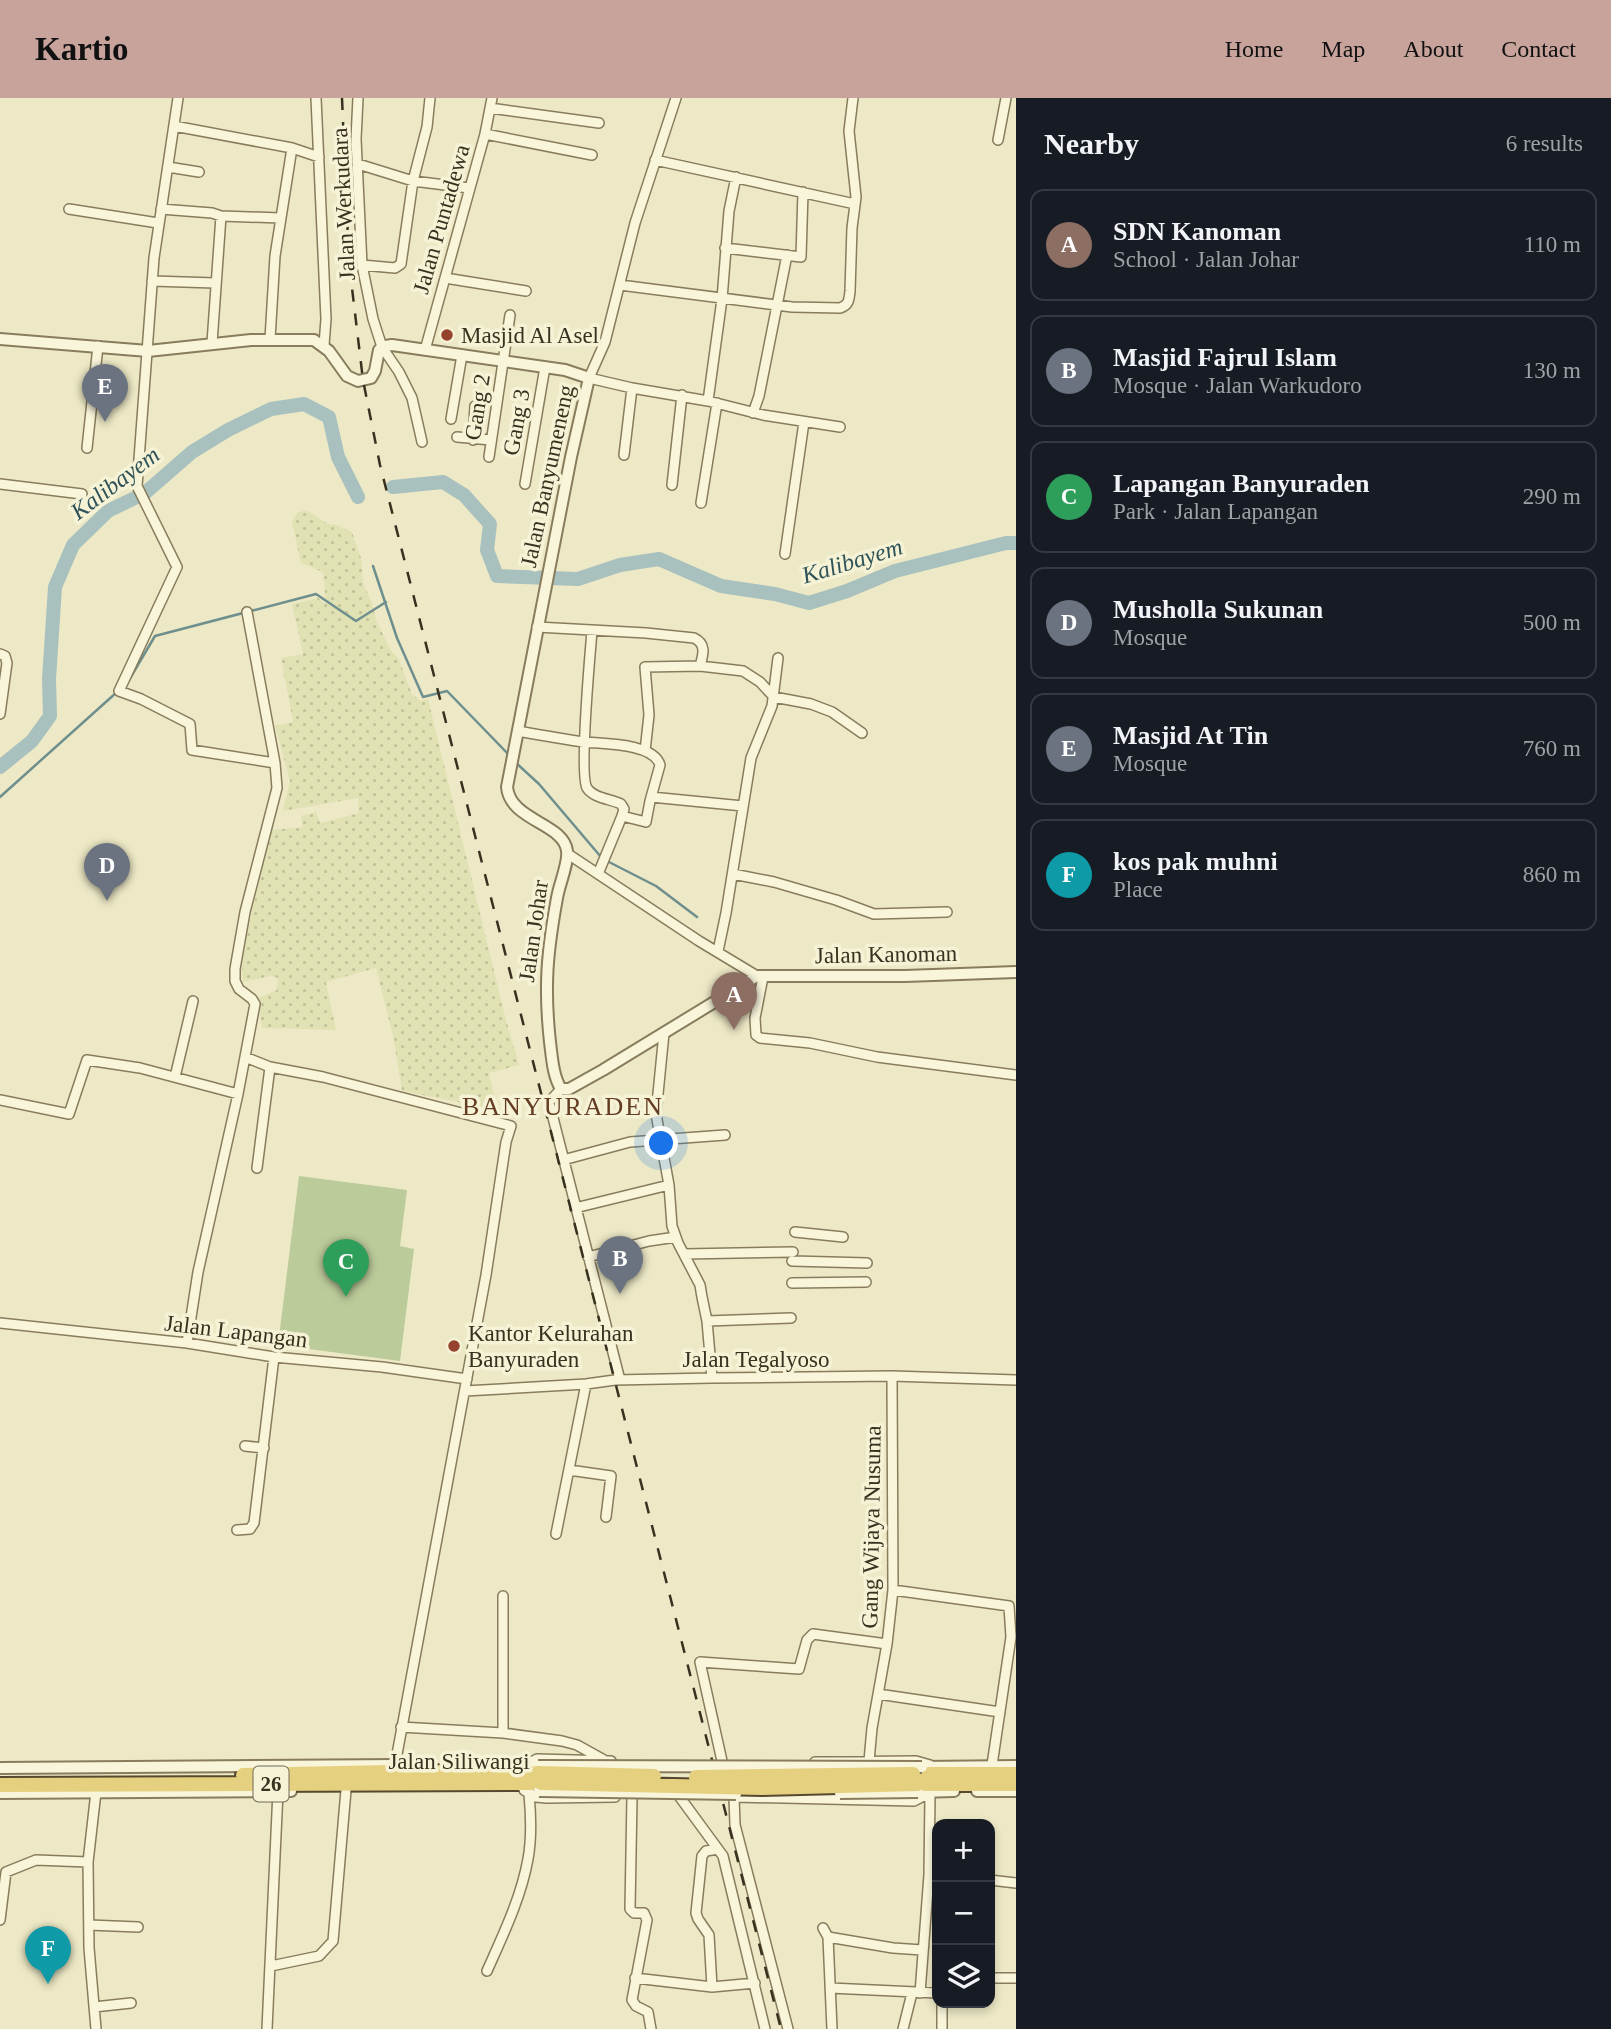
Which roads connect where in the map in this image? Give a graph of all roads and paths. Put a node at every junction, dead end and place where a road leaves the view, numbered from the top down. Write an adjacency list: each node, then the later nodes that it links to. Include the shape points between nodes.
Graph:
1 (177, 98): 10 (street)
2 (316, 98): 15 (street)
3 (358, 98): 17 (street, Jalan Werkudara)
4 (430, 98): 21 (street)
5 (676, 98): 16 (street)
6 (853, 98): 24 (street, via 849,131)
7 (1006, 98): 12 (street)
8 (491, 103): 9 (street); 11 (street, Jalan Puntadewa)
9 (599, 123)
10 (174, 126): 13 (street); 18 (street)
11 (485, 134): 14 (street); 22 (street, Jalan Puntadewa)
12 (998, 140)
13 (292, 148): 15 (street); 28 (street)
14 (592, 155)
15 (319, 157): 44 (street)
16 (655, 160): 20 (street); 36 (street)
17 (358, 164): 21 (street); 32 (street, Jalan Werkudara)
18 (168, 167): 19 (street); 26 (street)
19 (199, 172)
20 (736, 177): 23 (street); 30 (street)
21 (413, 181): 22 (street); 32 (street, via 401,265)
22 (469, 188): 33 (street, Jalan Puntadewa)
23 (803, 192): 24 (street); 31 (street, via 802,257)
24 (855, 204): 39 (street, via 848,303 840,308)
25 (69, 209): 29 (street)
26 (161, 209): 27 (street); 29 (street)
27 (221, 216): 28 (street); 35 (street)
28 (280, 218): 42 (street)
29 (159, 223): 34 (street)
30 (724, 248): 31 (street); 38 (street)
31 (787, 255): 39 (street)
32 (362, 265): 46 (street, Jalan Werkudara)
33 (445, 278): 37 (street); 47 (street, Jalan Puntadewa)
34 (152, 281): 35 (street); 48 (street)
35 (215, 283): 43 (street)
36 (620, 285): 38 (street); 52 (street, via 605,342)
37 (526, 291)
38 (722, 299): 39 (street); 55 (street)
39 (775, 304): 57 (street)
40 (510, 316): 50 (street, Gang 2)
41 (0, 338): 45 (street)
42 (271, 339): 43 (street); 44 (street, via 314,340)
43 (212, 343): 48 (street)
44 (324, 345): 46 (street, via 347,376 358,381 371,378)
45 (98, 346): 48 (street); 65 (street)
46 (382, 347): 47 (street, Jalan Banyumeneng); 64 (street, Jalan Werkudara, via 412,398)
47 (425, 350): 49 (street, Jalan Banyumeneng)
48 (148, 351): 87 (street, via 137,486 177,567 119,690 190,724 192,750)
49 (462, 355): 50 (street, Jalan Banyumeneng); 58 (street)
50 (503, 362): 51 (street, Jalan Banyumeneng); 63 (street, Gang 2)
51 (545, 367): 52 (street, Jalan Banyumeneng); 69 (street, Gang 3)
52 (589, 378): 53 (street); 74 (street, Jalan Banyumeneng)
53 (632, 388): 54 (street); 66 (street)
54 (682, 396): 55 (street); 70 (street)
55 (712, 402): 57 (street); 72 (street)
56 (475, 406): 62 (street)
57 (753, 413): 59 (street)
58 (451, 419)
59 (804, 422): 60 (street); 73 (street)
60 (840, 427)
61 (457, 437): 62 (street)
62 (473, 440): 63 (street)
63 (491, 440): 67 (street, Gang 2)
64 (422, 442)
65 (87, 448)
66 (624, 455)
67 (489, 457)
68 (0, 484): 71 (street)
69 (525, 484)
70 (672, 485)
71 (82, 494)
72 (701, 503)
73 (785, 554)
74 (547, 583): 76 (street, Jalan Johar)
75 (247, 612): 87 (street)
76 (537, 627): 77 (street); 83 (street, Jalan Johar)
77 (592, 631): 80 (street, via 694,638 703,646); 85 (street)
78 (0, 654): 82 (street, via 7,663)
79 (778, 658): 81 (street)
80 (700, 666): 81 (street, via 743,671); 86 (street, via 645,667 649,715)
81 (774, 697): 84 (street, via 832,712); 89 (street, via 751,758)
82 (0, 714)
83 (518, 731): 85 (street); 91 (street, Jalan Johar, via 507,784 510,801 560,837)
84 (862, 733)
85 (585, 742): 86 (street); 90 (street, via 587,788 621,804)
86 (645, 751): 88 (street, via 660,762)
87 (275, 763): 100 (street, via 277,794 244,912 235,969 239,989 254,1001)
88 (651, 797): 89 (street); 90 (street, via 646,822)
89 (743, 806): 93 (street)
90 (622, 816): 92 (street)
91 (568, 854): 92 (street); 104 (street, Jalan Johar, via 545,974 552,1062)
92 (598, 874): 95 (street)
93 (733, 874): 94 (street, via 874,914); 95 (street)
94 (947, 912)
95 (718, 951): 97 (street)
96 (1016, 972): 97 (street, Jalan Kanoman)
97 (760, 976): 99 (street); 102 (street, via 754,1026 760,1038)
98 (193, 1001): 103 (street)
99 (664, 1033): 104 (street, via 569,1089); 108 (street, via 656,1100)
100 (246, 1057): 101 (street); 105 (street)
101 (270, 1067): 110 (street); 128 (street, via 511,1126)
102 (1016, 1075)
103 (175, 1077): 105 (street); 106 (street, via 87,1060 69,1114)
104 (561, 1089): 109 (street, via 549,1102)
105 (238, 1094): 124 (street)
106 (0, 1100)
107 (725, 1135): 108 (street)
108 (661, 1139): 109 (street); 111 (street)
109 (562, 1160): 112 (street)
110 (257, 1168)
111 (669, 1185): 112 (street); 114 (street)
112 (575, 1208): 117 (street)
113 (795, 1232): 115 (street)
114 (676, 1237): 116 (street); 117 (street)
115 (843, 1237)
116 (684, 1254): 118 (street); 122 (street, via 700,1285)
117 (588, 1257): 129 (street)
118 (867, 1263)
119 (866, 1282): 120 (street)
120 (792, 1283)
121 (791, 1318): 122 (street)
122 (707, 1321): 127 (street)
123 (0, 1324): 124 (street, Jalan Lapangan)
124 (187, 1343): 125 (street, Jalan Lapangan)
125 (274, 1357): 128 (street, Jalan Lapangan); 134 (street)
126 (892, 1376): 127 (street, Jalan Tegalyoso); 130 (street, Jalan Tegalyoso); 139 (street, Gang Wijaya Nusuma)
127 (712, 1378): 129 (street, Jalan Tegalyoso)
128 (467, 1379): 132 (street)
129 (620, 1380): 131 (street, Jalan Tegalyoso)
130 (1016, 1380)
131 (586, 1384): 132 (street, Jalan Tegalyoso); 135 (street)
132 (465, 1391): 144 (street)
133 (244, 1446): 134 (street)
134 (264, 1448): 137 (street, via 254,1523 250,1529)
135 (569, 1470): 136 (street, via 611,1476); 138 (street)
136 (606, 1517)
137 (237, 1530)
138 (556, 1534)
139 (893, 1591): 141 (street, Gang Wijaya Nusuma); 143 (street, via 1009,1606 1011,1637)
140 (503, 1596): 145 (street)
141 (887, 1644): 142 (street, Gang Wijaya Nusuma); 148 (street, via 813,1634 799,1669 700,1662)
142 (878, 1695): 143 (street); 147 (street, Gang Wijaya Nusuma)
143 (1000, 1712): 150 (street)
144 (401, 1727): 145 (street); 149 (street)
145 (503, 1733): 146 (street, via 577,1745)
146 (607, 1761): 155 (street, via 537,1759); 166 (street, via 679,1764 688,1782)
147 (869, 1761): 148 (street); 156 (street, via 916,1760)
148 (722, 1764): 168 (street)
149 (395, 1765): 152 (street); 155 (street)
150 (992, 1765): 151 (street); 156 (street)
151 (1016, 1766)
152 (0, 1768)
153 (1016, 1774): 156 (highway, 26)
154 (0, 1777): 157 (highway, Jalan Siliwangi / 26)
155 (533, 1780): 156 (highway, Jalan Siliwangi / 26, bridge, via 761,1787); 157 (highway, Jalan Siliwangi / 26, via 317,1773); 160 (highway, Jalan Siliwangi / 26); 161 (street); 167 (street, via 546,1798); 180 (street, via 528,1859)
156 (926, 1781): 158 (highway, 26); 163 (street); 168 (street, via 914,1801); 171 (street)
157 (156, 1784): 159 (highway, Jalan Siliwangi / 26); 160 (highway, Jalan Siliwangi / 26); 164 (street)
158 (1016, 1784)
159 (0, 1785)
160 (215, 1788): 162 (street)
161 (346, 1790): 162 (street); 179 (street, via 333,1941 319,1956)
162 (278, 1791): 179 (street)
163 (1016, 1791)
164 (96, 1792): 165 (street); 170 (street)
165 (0, 1793)
166 (679, 1796): 167 (street); 169 (street)
167 (632, 1797): 181 (street, via 630,1909 644,1913 647,1920)
168 (734, 1797): 196 (street, via 735,1825)
169 (718, 1849): 184 (street); 185 (street, via 702,1856 696,1913 709,1935)
170 (88, 1862): 175 (street, via 36,1860 6,1872); 176 (street)
171 (932, 1862)
172 (995, 1881): 174 (street)
173 (932, 1882): 178 (street)
174 (1016, 1883)
175 (0, 1920)
176 (89, 1925): 177 (street); 190 (street)
177 (138, 1927)
178 (922, 1950): 186 (street, via 825,1932); 187 (street)
179 (271, 1966): 193 (street)
180 (487, 1971)
181 (635, 1978): 185 (street); 194 (street, via 632,2000 648,2012)
182 (995, 1978): 183 (street)
183 (1016, 1978)
184 (755, 1983): 185 (street); 195 (street)
185 (712, 1987)
186 (830, 1988): 187 (street); 197 (street)
187 (916, 1993): 188 (street); 198 (street)
188 (932, 1993)
189 (131, 2003): 190 (street)
190 (94, 2007): 192 (street)
191 (942, 2008): 199 (street)
192 (96, 2029)
193 (267, 2029)
194 (651, 2029)
195 (765, 2029)
196 (788, 2029)
197 (832, 2029)
198 (903, 2029)
199 (942, 2029)

